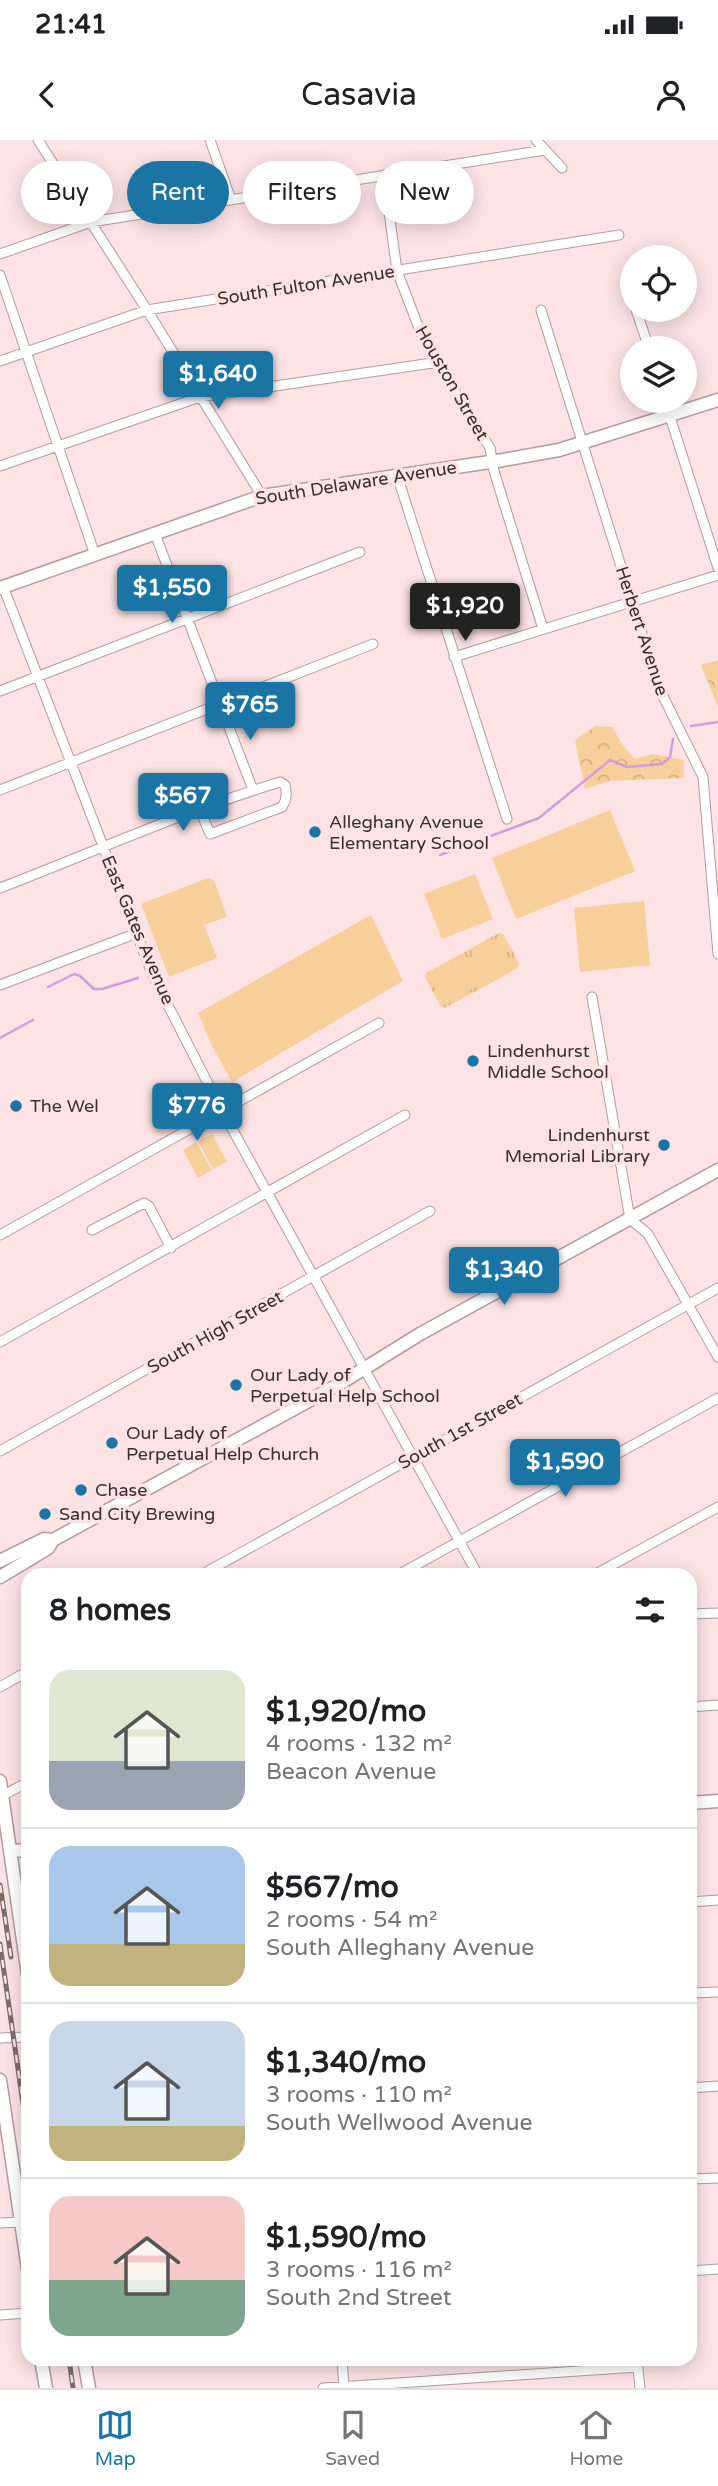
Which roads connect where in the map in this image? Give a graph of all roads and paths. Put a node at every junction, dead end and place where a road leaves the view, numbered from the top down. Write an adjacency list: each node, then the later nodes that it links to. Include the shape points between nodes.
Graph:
1 (38, 140): 5 (street)
2 (210, 140): 9 (street)
3 (537, 140): 4 (street)
4 (545, 150): 6 (street); 7 (street)
5 (52, 161)
6 (474, 161)
7 (562, 168)
8 (375, 176): 9 (street)
9 (231, 200): 10 (street)
10 (113, 219)
11 (85, 224): 15 (street)
12 (92, 224): 18 (street)
13 (391, 224): 16 (street, Houston Street)
14 (619, 235): 16 (street, South Fulton Avenue)
15 (0, 254)
16 (397, 271): 18 (street, South Fulton Avenue); 22 (street, Houston Street, via 422,336)
17 (0, 275): 20 (street)
18 (147, 310): 20 (street, South Fulton Avenue); 23 (street)
19 (541, 310): 26 (street, Herbert Avenue)
20 (26, 351): 21 (street, South Fulton Avenue); 27 (street)
21 (0, 361)
22 (439, 362): 23 (street); 28 (street, Houston Street, via 490,447)
23 (200, 397): 27 (street); 31 (street)
24 (718, 400): 25 (main road, South Delaware Avenue)
25 (670, 415): 26 (main road, South Delaware Avenue); 35 (street)
26 (583, 442): 28 (main road, South Delaware Avenue); 38 (street, Herbert Avenue)
27 (58, 446): 29 (street); 34 (street)
28 (492, 461): 30 (main road, South Delaware Avenue); 40 (street, Houston Street)
29 (0, 466)
30 (397, 475): 31 (main road, South Delaware Avenue); 42 (street)
31 (262, 496): 32 (main road, South Delaware Avenue)
32 (155, 534): 34 (main road, South Delaware Avenue); 39 (street)
33 (360, 552): 39 (street)
34 (95, 555): 37 (main road, South Delaware Avenue)
35 (718, 568)
36 (718, 575): 38 (street)
37 (1, 587): 43 (street, East Gates Avenue)
38 (632, 601): 40 (street); 53 (street, Herbert Avenue, via 659,688 703,777)
39 (186, 618): 43 (street); 45 (street)
40 (542, 629): 42 (street)
41 (373, 644): 45 (street)
42 (454, 657): 50 (street)
43 (37, 677): 44 (street); 46 (street, East Gates Avenue)
44 (0, 691)
45 (219, 704): 46 (street); 48 (street)
46 (70, 763): 47 (street); 51 (street, East Gates Avenue)
47 (0, 789)
48 (253, 790): 49 (street); 49 (street, via 282,782 286,801 282,807 210,834)
49 (200, 810): 51 (street)
50 (507, 819)
51 (103, 848): 52 (street); 54 (street, East Gates Avenue)
52 (0, 888)
53 (716, 893): 55 (street, Herbert Avenue)
54 (137, 933): 56 (street); 59 (street, East Gates Avenue, via 153,976)
55 (718, 954)
56 (0, 985)
57 (592, 997): 64 (street)
58 (379, 1023): 59 (street)
59 (223, 1112): 62 (street, East Gates Avenue); 66 (street)
60 (405, 1115): 62 (street)
61 (718, 1170): 64 (main road)
62 (267, 1193): 67 (street); 68 (street, East Gates Avenue)
63 (430, 1212): 68 (street, South High Street)
64 (630, 1219): 70 (street, via 648,1234); 73 (main road, via 420,1334)
65 (92, 1230): 67 (street, via 144,1203)
66 (0, 1235)
67 (170, 1248): 71 (street)
68 (314, 1277): 73 (street, East Gates Avenue); 75 (street, South High Street)
69 (718, 1288): 70 (street, South 1st Street)
70 (688, 1304): 72 (street); 76 (street, South 1st Street)
71 (0, 1342)
72 (718, 1357)
73 (364, 1370): 76 (street, East Gates Avenue); 78 (main road)
74 (718, 1398): 79 (street)
75 (0, 1451)
76 (414, 1457): 79 (street, East Gates Avenue); 81 (street, South 1st Street)
77 (718, 1507): 84 (street)
78 (53, 1540): 80 (main road, via 44,1539); 85 (main road, via 48,1548)
79 (460, 1540): 82 (street); 83 (street, East Gates Avenue)
80 (0, 1561)
81 (214, 1568)
82 (410, 1568)
83 (474, 1568)
84 (607, 1568)
85 (0, 1577)
86 (718, 1613): 87 (street)
87 (697, 1614)
88 (21, 1675): 89 (street)
89 (0, 1687)
90 (718, 1705): 91 (street)
91 (697, 1706)
92 (0, 1781): 94 (main road)
93 (21, 1786): 94 (street)
94 (2, 1796): 98 (main road)
95 (718, 1801): 96 (main road)
96 (697, 1802)
97 (21, 1850): 98 (main road)
98 (10, 1851): 101 (main road)
99 (718, 1900): 100 (street)
100 (697, 1902)
101 (21, 1917)
102 (718, 1992): 103 (street)
103 (697, 1993)
104 (21, 2037): 105 (street)
105 (0, 2038)
106 (0, 2080): 109 (main road)
107 (718, 2086): 108 (street)
108 (697, 2088)
109 (4, 2131): 112 (main road)
110 (718, 2178): 111 (street)
111 (697, 2179)
112 (21, 2222): 113 (street)
113 (0, 2223)
114 (718, 2269): 115 (street)
115 (697, 2270)
116 (21, 2314): 117 (street)
117 (0, 2315)
118 (42, 2366): 124 (main road)
119 (85, 2366): 125 (main road)
120 (342, 2366): 123 (street)
121 (601, 2366): 123 (street)
122 (638, 2366): 127 (street)
123 (344, 2387): 126 (street)
124 (46, 2388)
125 (89, 2388)
126 (323, 2388)
127 (639, 2388)

